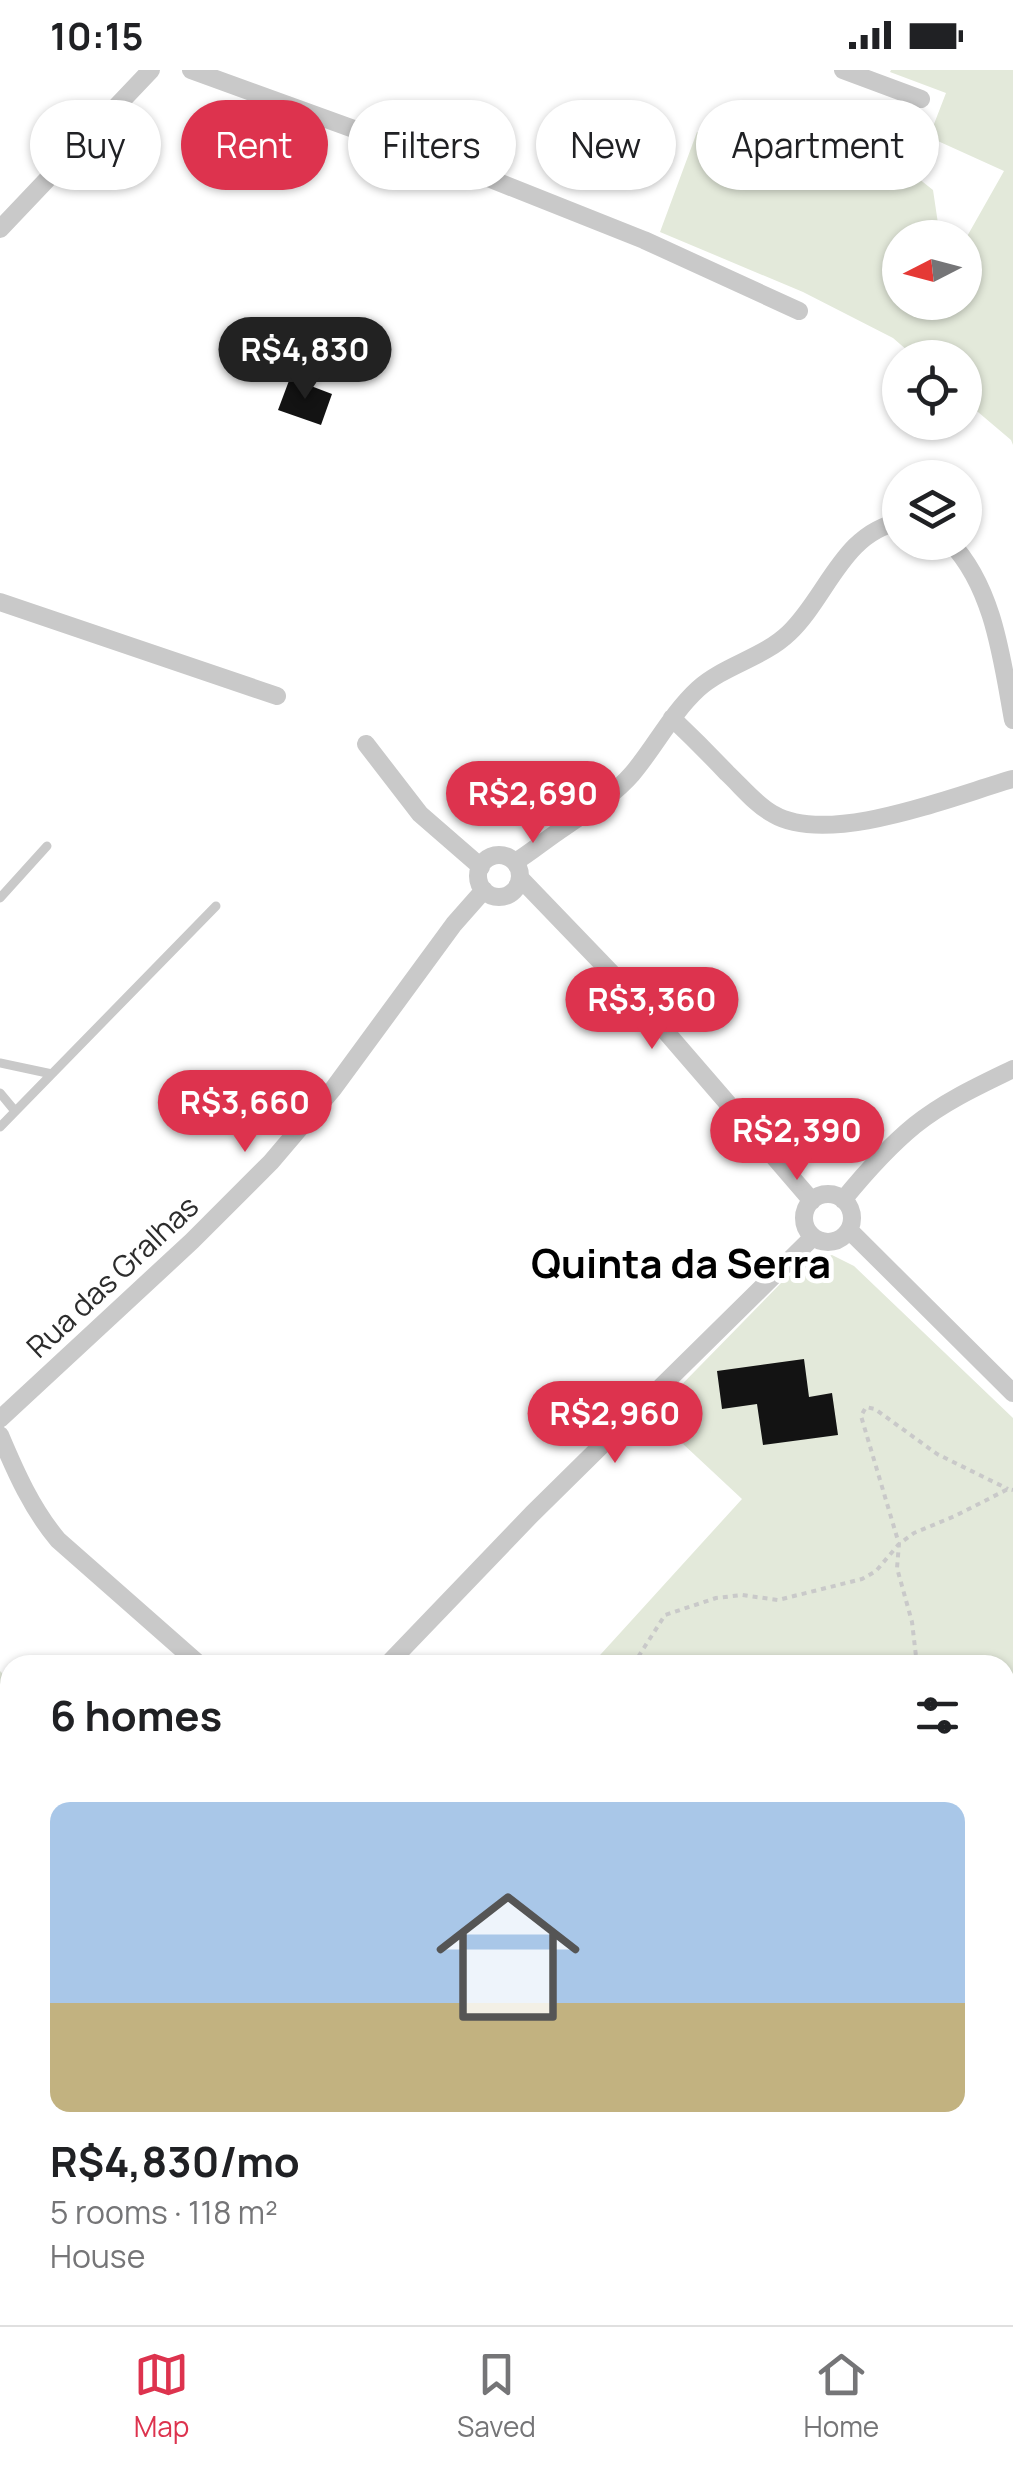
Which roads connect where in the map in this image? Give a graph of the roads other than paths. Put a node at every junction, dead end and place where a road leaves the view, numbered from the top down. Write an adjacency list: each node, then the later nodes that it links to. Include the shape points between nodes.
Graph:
1 (152, 70): 5 (street)
2 (191, 70): 6 (street, via 644,240)
3 (843, 70): 4 (street)
4 (921, 98)
5 (0, 228)
6 (799, 311)
7 (882, 527): 11 (street, via 854,546 790,632 701,686)
8 (964, 560): 12 (street, via 986,603)
9 (0, 602): 10 (street)
10 (277, 696)
11 (672, 718): 14 (street, via 759,804 782,819 813,826 887,816); 17 (street, via 626,780)
12 (1013, 720)
13 (366, 744): 16 (street, via 420,814)
14 (1013, 778)
15 (47, 846): 19 (lane)
16 (481, 867): 17 (street, via 500,856); 18 (street)
17 (518, 870): 18 (street, via 514,892 498,897); 28 (street)
18 (484, 890): 32 (street, Rua das Gralhas, via 271,1162)
19 (0, 898)
20 (216, 906): 23 (lane)
21 (0, 1063): 23 (lane)
22 (1013, 1069): 27 (street, via 916,1124)
23 (52, 1074): 25 (lane)
24 (0, 1093): 25 (lane)
25 (15, 1111): 26 (lane)
26 (0, 1127)
27 (843, 1200): 28 (street, via 827,1194); 29 (street, via 851,1214)
28 (812, 1201): 30 (street, via 804,1223)
29 (849, 1230): 30 (street, via 828,1242); 31 (street)
30 (813, 1237): 35 (street)
31 (1013, 1393)
32 (0, 1419)
33 (0, 1436): 34 (street, via 34,1508 58,1540)
34 (189, 1655)
35 (397, 1655)

